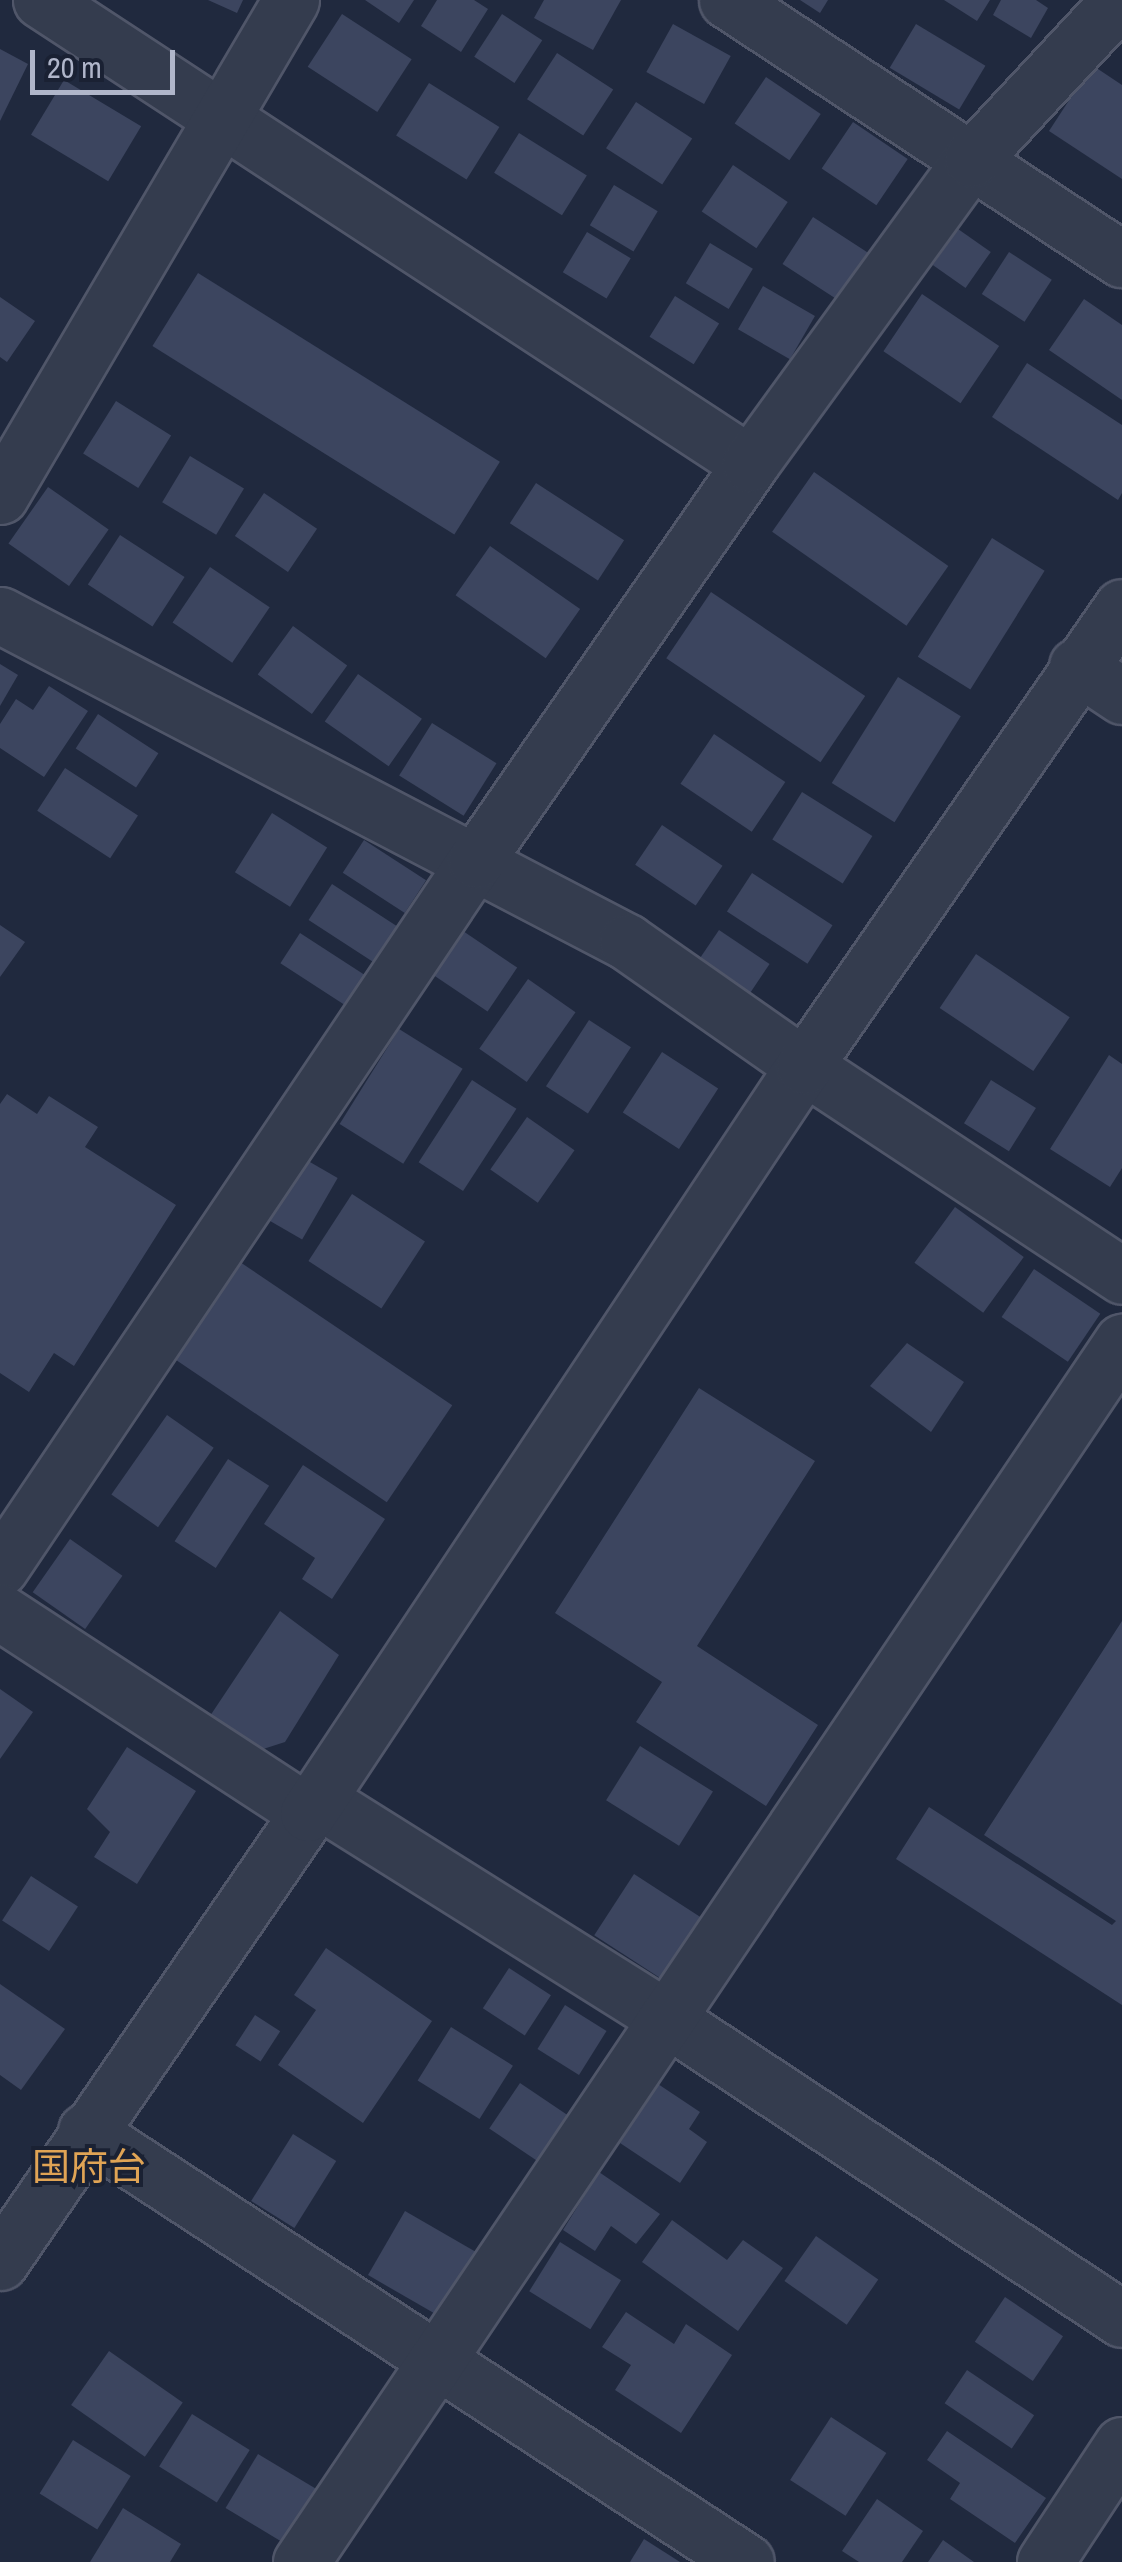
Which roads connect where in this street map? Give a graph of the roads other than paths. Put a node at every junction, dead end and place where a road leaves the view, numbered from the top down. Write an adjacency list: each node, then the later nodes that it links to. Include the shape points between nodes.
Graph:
1 (42, 0): 5 (street)
2 (291, 0): 5 (street)
3 (1120, 0): 6 (street)
4 (738, 3): 6 (street)
5 (220, 119): 8 (street); 9 (street)
6 (972, 159): 7 (street); 8 (street)
7 (1122, 259)
8 (750, 464): 14 (street)
9 (0, 496)
10 (1122, 606): 12 (street)
11 (0, 615): 14 (street)
12 (1077, 666): 13 (street); 15 (street)
13 (1122, 696)
14 (476, 860): 15 (street, via 628,942); 18 (street)
15 (804, 1066): 16 (street); 20 (street)
16 (1122, 1276)
17 (1122, 1342): 21 (street)
18 (0, 1568)
19 (0, 1612): 20 (street)
20 (312, 1806): 21 (street); 22 (street)
21 (666, 2018): 24 (street); 25 (street)
22 (86, 2131): 23 (street); 25 (street)
23 (0, 2262)
24 (1122, 2319)
25 (436, 2363): 27 (street); 28 (street)
26 (1122, 2446): 29 (street)
27 (302, 2562)
28 (746, 2562)
29 (1045, 2562)

